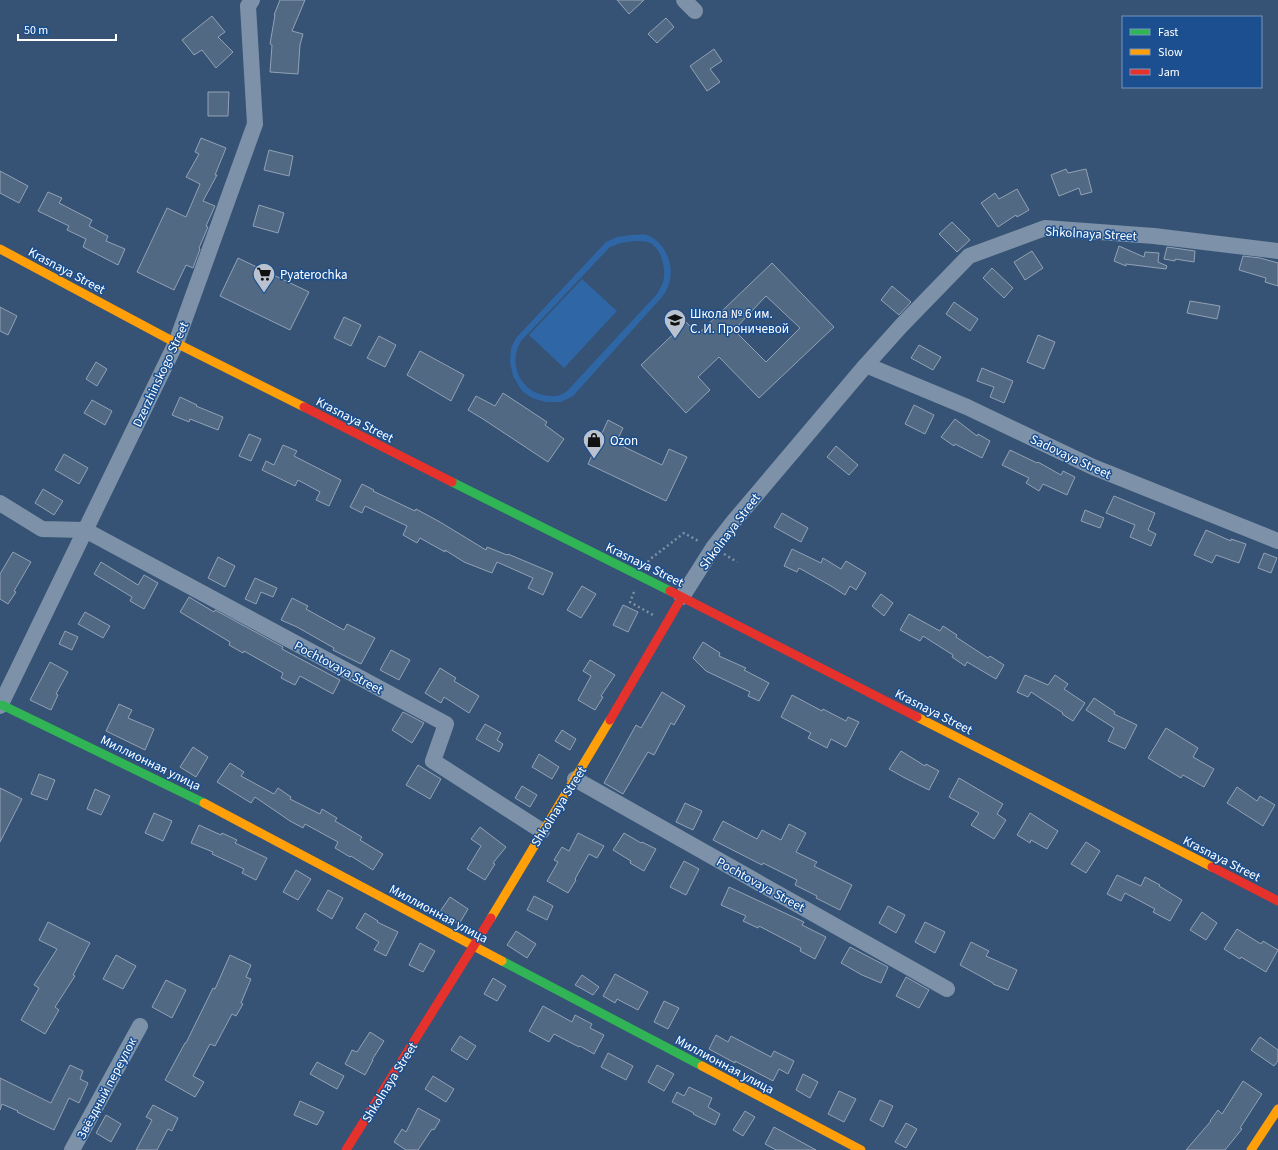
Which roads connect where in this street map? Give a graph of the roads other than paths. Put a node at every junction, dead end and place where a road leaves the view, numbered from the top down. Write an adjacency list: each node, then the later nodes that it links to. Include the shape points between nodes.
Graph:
1 (248, 2): 4 (street, Dzerzhinskogo Street, via 255,124)
2 (0, 249): 4 (street, Krasnaya Street)
3 (1278, 251): 5 (street, Shkolnaya Street, via 1154,236 1045,228 969,256)
4 (176, 343): 7 (street, Dzerzhinskogo Street); 9 (street, Krasnaya Street)
5 (866, 365): 8 (street, Sadovaya Street, via 967,407 1093,467); 9 (street, Shkolnaya Street, via 734,521 713,548)
6 (0, 503): 7 (street, via 42,529)
7 (85, 530): 10 (street, Dzerzhinskogo Street); 12 (street, Pochtovaya Street, via 446,724 433,761)
8 (1278, 541)
9 (682, 597): 11 (street, Shkolnaya Street); 13 (street, Krasnaya Street)
10 (1, 706): 14 (street, Миллионная улица, via 195,798)
11 (575, 779): 12 (street, Shkolnaya Street); 15 (street, Pochtovaya Street)
12 (542, 831): 14 (street, Shkolnaya Street)
13 (1278, 901)
14 (474, 946): 19 (street, Shkolnaya Street); 20 (street, Миллионная улица)
15 (947, 989)
16 (140, 1026): 18 (street, Звёздный переулок)
17 (1278, 1109): 21 (street)
18 (72, 1150)
19 (346, 1150)
20 (861, 1150)
21 (1251, 1150)

